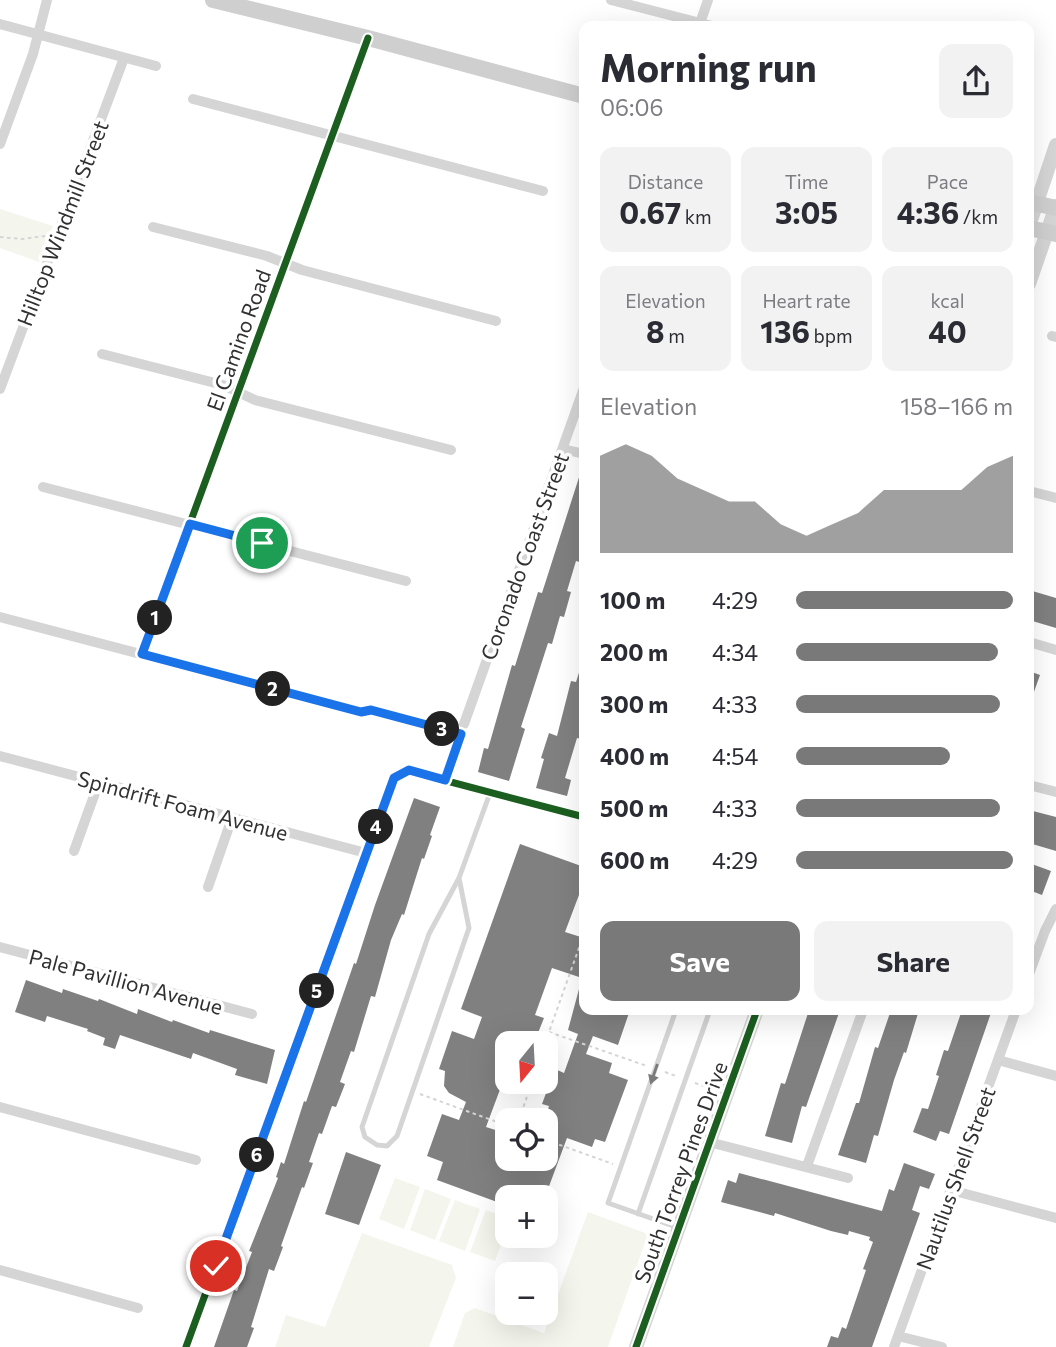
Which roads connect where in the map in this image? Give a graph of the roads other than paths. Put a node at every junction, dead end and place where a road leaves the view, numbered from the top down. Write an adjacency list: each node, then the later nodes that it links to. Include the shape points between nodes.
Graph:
1 (47, 0): 8 (street)
2 (212, 0): 9 (main road)
3 (611, 0): 5 (street)
4 (708, 0): 6 (street)
5 (689, 21)
6 (705, 21)
7 (0, 24): 8 (street)
8 (38, 34): 10 (street); 15 (street)
9 (368, 38): 12 (main road); 14 (street, El Camino Road)
10 (124, 58): 11 (street); 28 (street, Hilltop Windmill Street)
11 (156, 66)
12 (579, 95)
13 (193, 99): 14 (street)
14 (332, 135): 17 (street); 24 (street, El Camino Road)
15 (0, 144)
16 (1056, 145): 18 (street)
17 (543, 191)
18 (1034, 200)
19 (1034, 203): 20 (main road)
20 (1056, 207): 23 (street)
21 (152, 227): 24 (street)
22 (1034, 228): 23 (main road)
23 (1052, 233): 25 (street)
24 (285, 262): 26 (street); 29 (street, El Camino Road)
25 (1034, 273)
26 (496, 321)
27 (102, 354): 29 (street)
28 (0, 388)
29 (238, 392): 32 (street); 37 (street, El Camino Road)
30 (579, 403): 31 (street, Coronado Coast Street)
31 (563, 449): 33 (street); 44 (street, Coronado Coast Street)
32 (451, 450)
33 (579, 453)
34 (43, 487): 37 (street)
35 (1034, 492): 36 (street)
36 (1056, 498)
37 (190, 524): 38 (street); 42 (street, El Camino Road)
38 (406, 581)
39 (0, 617): 42 (street)
40 (1034, 643): 41 (street)
41 (1056, 650)
42 (142, 654): 43 (street)
43 (361, 712)
44 (464, 724)
45 (0, 756): 46 (street, Spindrift Foam Avenue)
46 (99, 782): 51 (street, Spindrift Foam Avenue); 52 (street)
47 (1034, 786): 48 (street)
48 (1056, 792)
49 (490, 793): 50 (street); 53 (street, via 409,770 401,773 394,778); 54 (lane)
50 (579, 816)
51 (232, 818): 53 (street, Spindrift Foam Avenue); 55 (street)
52 (74, 851)
53 (366, 853): 80 (street)
54 (460, 878): 54 (lane, via 429,934 362,1127 365,1137 377,1144 387,1146 397,1136 469,928)
55 (208, 887)
56 (1056, 909): 57 (street)
57 (1050, 932): 59 (street)
58 (0, 947): 60 (street, Pale Pavillion Avenue)
59 (1034, 964)
60 (252, 1014)
61 (674, 1015): 74 (lane, one-way to 74, via 608,1203)
62 (708, 1015): 74 (lane)
63 (755, 1015): 69 (street, South Torrey Pines Drive)
64 (861, 1015): 71 (street)
65 (1014, 1015): 66 (street, Nautilus Shell Street)
66 (998, 1060): 67 (street); 73 (street, Nautilus Shell Street)
67 (1056, 1076)
68 (0, 1107): 70 (street)
69 (709, 1142): 71 (street); 76 (street, South Torrey Pines Drive)
70 (196, 1160)
71 (807, 1166): 72 (street)
72 (848, 1178)
73 (951, 1190): 75 (street); 79 (street, Nautilus Shell Street)
74 (638, 1214): 76 (lane)
75 (1056, 1218)
76 (679, 1228): 81 (street, South Torrey Pines Drive)
77 (0, 1270): 78 (street)
78 (138, 1308)
79 (896, 1341): 82 (street)
80 (186, 1347)
81 (636, 1347)
82 (943, 1347)

